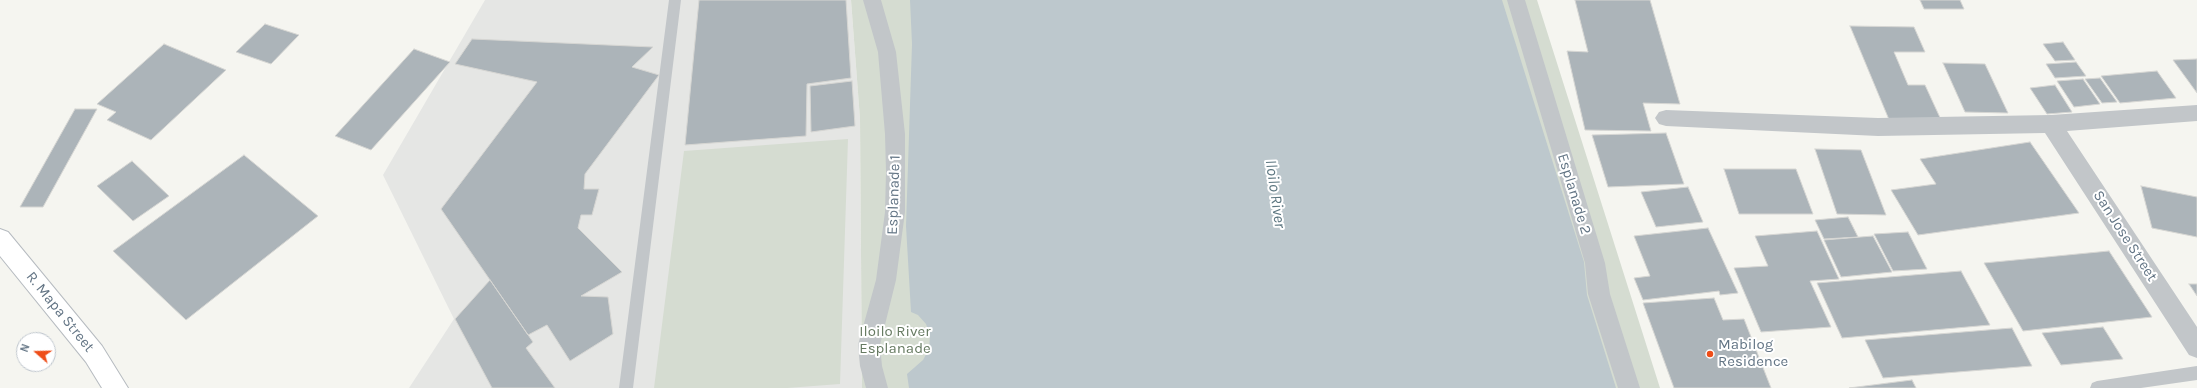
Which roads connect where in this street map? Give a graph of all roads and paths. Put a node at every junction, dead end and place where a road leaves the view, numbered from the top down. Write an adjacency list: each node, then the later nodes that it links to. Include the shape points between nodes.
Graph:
1 (675, 0): 11 (lane)
2 (872, 0): 12 (street, Esplanade 1, via 887,52 896,142 892,243 886,280 869,345)
3 (1516, 0): 13 (street, Esplanade 2, via 1595,263 1599,294)
4 (2197, 113): 6 (street)
5 (1666, 118): 6 (street, via 1878,127)
6 (2051, 124): 8 (street, San Jose Street)
7 (0, 239): 10 (main road, R. Mapa Street, via 94,354)
8 (2197, 348)
9 (2197, 373): 14 (lane)
10 (116, 388)
11 (626, 388)
12 (877, 388)
13 (1630, 388)
14 (2097, 388)

